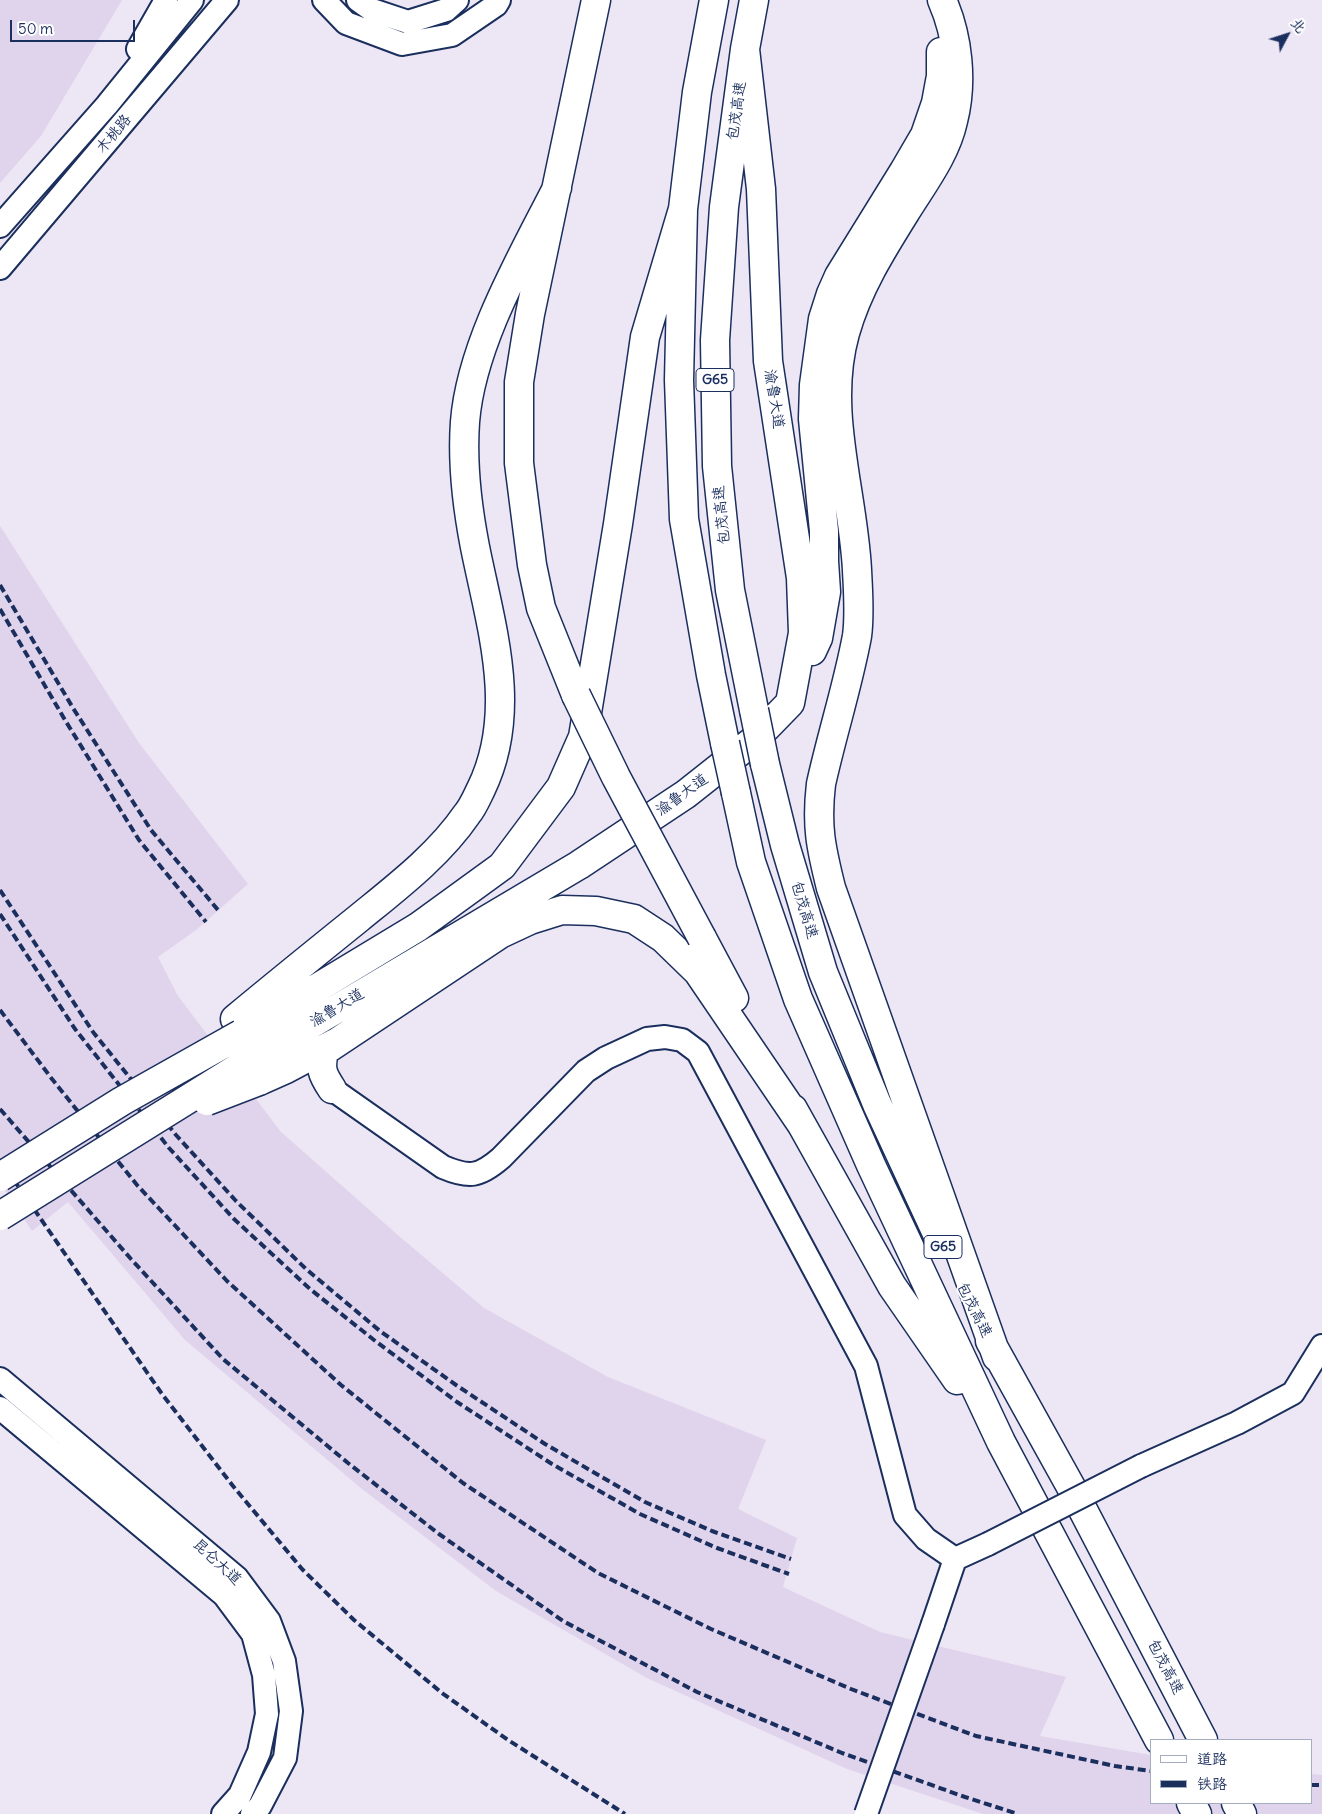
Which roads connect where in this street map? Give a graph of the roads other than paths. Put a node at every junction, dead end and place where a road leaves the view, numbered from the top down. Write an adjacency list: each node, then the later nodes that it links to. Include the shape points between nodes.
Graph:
1 (166, 0): 16 (street)
2 (192, 0): 16 (street, 木桃路)
3 (227, 0): 20 (street, 木桃路)
4 (324, 0): 7 (street, via 346,23 402,44 452,35)
5 (358, 0): 6 (street, via 372,10 408,22 446,10)
6 (457, 0)
7 (499, 0)
8 (585, 0): 15 (highway)
9 (596, 0): 15 (highway)
10 (714, 0): 18 (highway, 包茂高速 / G65, via 697,92)
11 (754, 0): 14 (highway, 包茂高速 / G65)
12 (929, 0): 21 (highway, via 941,43 941,76 936,103 921,142 839,276 823,319 813,419 824,531 826,592 818,638)
13 (942, 0): 31 (highway, via 950,17 958,65 953,121 943,149 870,271 854,304 839,363 836,399 857,570 857,634 821,784 818,828 831,888)
14 (745, 49): 21 (highway, 渝鲁大道, via 761,189 768,361 801,578 803,633); 31 (highway, 包茂高速 / G65, bridge, via 724,206 715,369 717,466 729,580 754,710 785,845 823,972 877,1104)
15 (585, 54): 17 (highway)
16 (107, 105): 19 (street, 木桃路)
17 (557, 188): 22 (highway, via 512,275 482,347 465,419 467,498 497,655 501,697 489,771 468,813 434,853); 27 (highway, bridge, via 519,382 519,463 532,565 542,608 576,695 616,777)
18 (683, 209): 22 (highway, via 645,337 583,737 561,787 502,866 418,927); 34 (highway, 包茂高速 / G65, bridge, via 679,380 684,519 711,675 750,862 798,999 871,1165)
19 (0, 226)
20 (0, 268)
21 (790, 703): 24 (highway, 渝鲁大道, via 754,741 686,794)
22 (238, 1026): 28 (highway, bridge)
23 (341, 1040): 25 (highway); 26 (highway, via 324,1051 321,1062 322,1073); 27 (highway, via 500,934 562,910 596,911 634,919 663,938 698,972)
24 (257, 1069): 25 (highway); 29 (highway, bridge, via 141,1127)
25 (286, 1070): 26 (highway, via 301,1073)
26 (332, 1089): 35 (street, via 443,1166 460,1174 475,1175 489,1169 586,1071 606,1058 647,1039 665,1037 682,1040 698,1052 866,1366 905,1515 926,1539)
27 (802, 1125): 34 (highway, via 892,1286)
28 (0, 1177)
29 (0, 1216)
30 (1322, 1346): 35 (street, bridge, via 1293,1393)
31 (997, 1357): 37 (highway, 包茂高速 / G65, via 1071,1487)
32 (0, 1379): 39 (street, 昆仑大道, via 237,1578 268,1621 284,1661 291,1712 285,1758 260,1806)
33 (0, 1408): 38 (street, via 224,1595 253,1634 264,1675 267,1714 258,1752 240,1795)
34 (1001, 1442): 36 (highway, 包茂高速 / G65)
35 (955, 1559): 40 (street, bridge)
36 (1159, 1739)
37 (1202, 1739)
38 (224, 1814)
39 (252, 1814)
40 (866, 1814)

